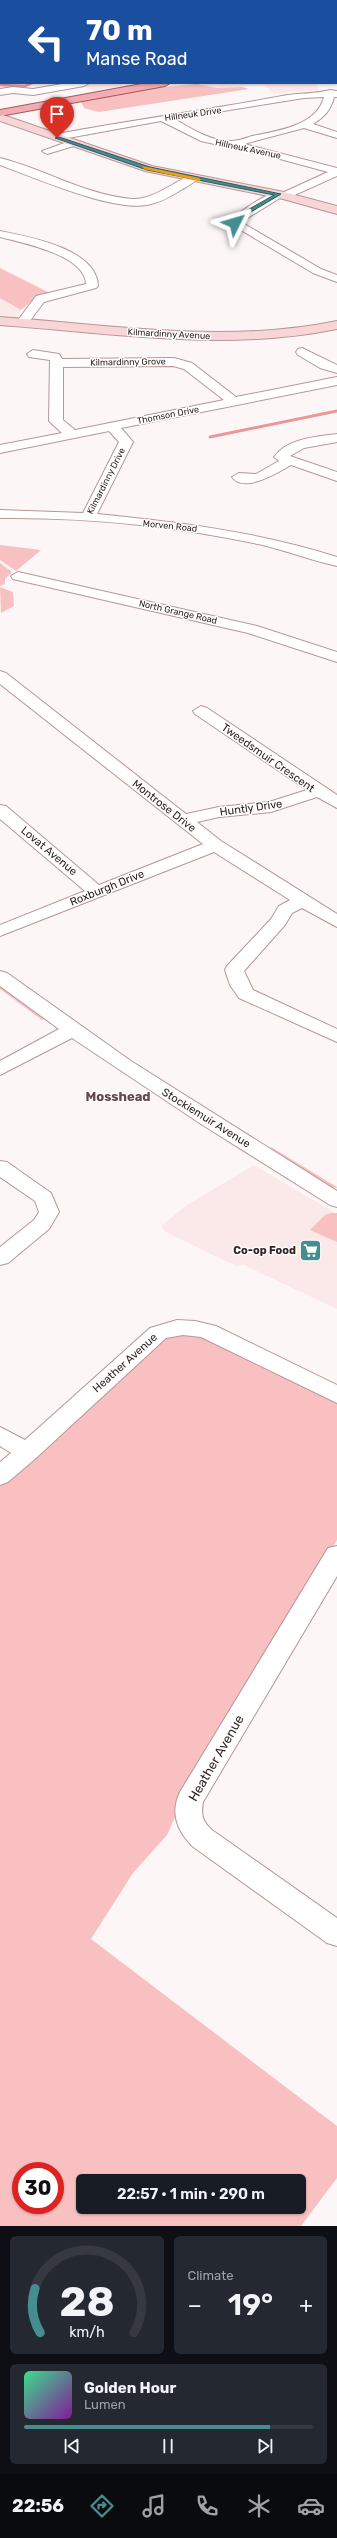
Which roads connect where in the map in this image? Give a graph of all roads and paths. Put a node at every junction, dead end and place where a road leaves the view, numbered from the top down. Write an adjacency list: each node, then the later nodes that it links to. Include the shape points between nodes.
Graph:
1 (80, 84): 4 (street, via 33,92); 6 (street)
2 (159, 84): 6 (main road)
3 (321, 84): 5 (street)
4 (0, 92)
5 (333, 94): 9 (street, Hillneuk Drive, via 304,95); 10 (street, via 325,111)
6 (98, 95): 7 (main road)
7 (0, 113)
8 (0, 117): 12 (street)
9 (163, 118): 12 (street, Hillneuk Drive); 14 (street, Hillneuk Avenue, via 198,137)
10 (305, 125): 11 (street); 14 (street)
11 (337, 135)
12 (57, 138): 13 (street)
13 (73, 143): 15 (street); 18 (street, via 149,169)
14 (229, 145): 17 (street, Hillneuk Avenue, via 271,153)
15 (47, 150)
16 (1, 162): 18 (street, via 73,187 134,202 152,200)
17 (337, 171): 19 (street)
18 (193, 178): 19 (street)
19 (281, 195): 20 (street); 22 (street, via 239,217 235,223 317,271)
20 (337, 210)
21 (0, 234): 24 (street, via 64,253 86,268 92,279 92,286 40,299)
22 (337, 279)
23 (0, 321): 24 (street, Kilmardinny Avenue)
24 (22, 323): 25 (street, Kilmardinny Avenue, via 202,336 308,331)
25 (337, 325)
26 (302, 352): 29 (street, via 324,366)
27 (33, 354): 28 (street, Kilmardinny Grove, via 55,357)
28 (57, 363): 31 (street, Kilmardinny Grove, via 174,362 188,366); 33 (street, via 56,421)
29 (337, 369)
30 (337, 381): 31 (street, Thomson Drive)
31 (234, 402): 32 (street, Thomson Drive)
32 (112, 426): 33 (street, Thomson Drive); 40 (street, Kilmardinny Drive, via 126,442)
33 (72, 434): 35 (street, Thomson Drive)
34 (337, 438): 36 (street, via 295,447 284,452 281,457)
35 (0, 449)
36 (289, 461): 37 (street, via 262,482); 38 (street)
37 (238, 477)
38 (337, 477)
39 (0, 514): 40 (street, Morven Road)
40 (88, 518): 41 (street, Morven Road, via 225,532 268,541)
41 (337, 562)
42 (18, 576): 43 (street, North Grange Road, via 265,633)
43 (337, 657)
44 (0, 676): 49 (street, Montrose Drive)
45 (200, 711): 46 (street, Tweedsmuir Crescent)
46 (317, 792): 47 (street, Tweedsmuir Crescent); 49 (street, Huntly Drive, via 271,807 218,812)
47 (337, 803)
48 (0, 810): 51 (street, Lovat Avenue)
49 (182, 820): 50 (street, Montrose Drive)
50 (215, 845): 51 (street, Roxburgh Drive); 52 (street, Montrose Drive)
51 (97, 892): 56 (street, Roxburgh Drive)
52 (301, 901): 54 (street, Montrose Drive); 59 (street, via 285,910 234,970 239,985 246,994)
53 (337, 903): 54 (street)
54 (319, 912): 55 (street, Montrose Drive)
55 (337, 922)
56 (0, 931)
57 (0, 977): 58 (street, Stockiemuir Avenue)
58 (72, 1030): 60 (street); 62 (street, Stockiemuir Avenue, via 174,1099)
59 (337, 1036)
60 (0, 1069)
61 (0, 1167): 63 (street, via 44,1198 49,1212 42,1224)
62 (337, 1200)
63 (0, 1258)
64 (337, 1395): 66 (street, Heather Avenue, via 208,1331 192,1326 175,1327 158,1333)
65 (0, 1435): 66 (street)
66 (28, 1452): 67 (street, Heather Avenue)
67 (0, 1476)
68 (337, 1555): 69 (street, Heather Avenue, via 190,1800 186,1815 191,1828 202,1838)
69 (337, 1934)

